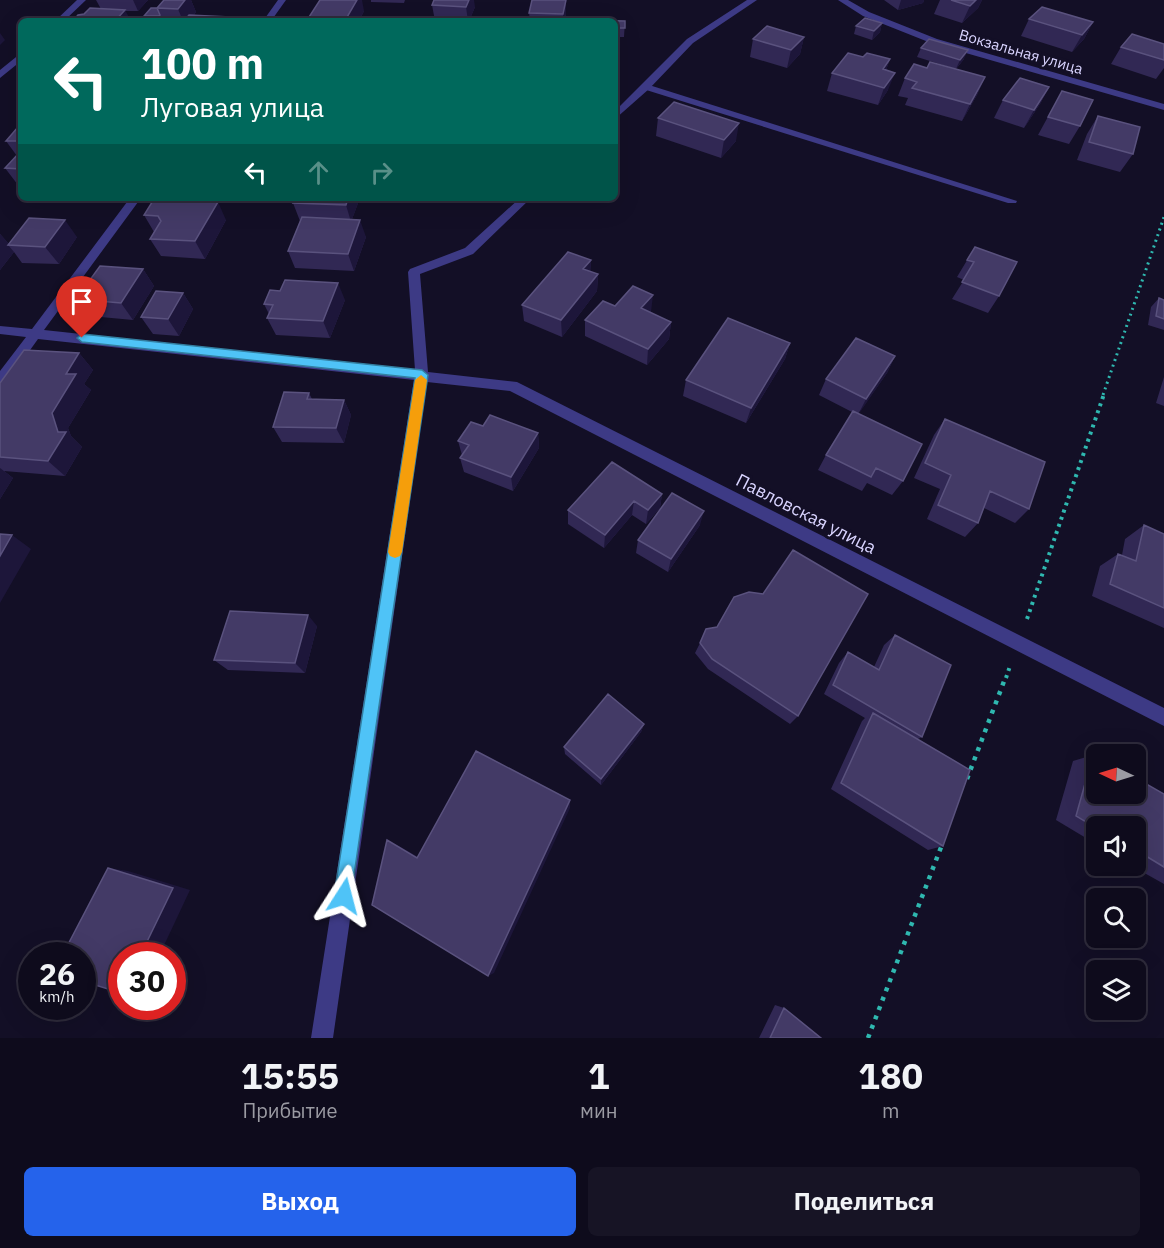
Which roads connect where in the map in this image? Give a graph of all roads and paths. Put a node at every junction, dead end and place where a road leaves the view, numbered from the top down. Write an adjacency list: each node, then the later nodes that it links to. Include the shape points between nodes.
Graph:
1 (82, 0): 5 (street)
2 (282, 0): 6 (street)
3 (753, 0): 9 (street, via 690,41)
4 (842, 0): 10 (street, Вокзальная улица, via 866,14 934,41)
5 (62, 18)
6 (269, 18)
7 (18, 59): 8 (street)
8 (0, 75)
9 (646, 87): 11 (street); 14 (street)
10 (1164, 107)
11 (618, 113)
12 (134, 201): 16 (street)
13 (523, 201): 17 (street, via 469,251 414,272)
14 (1012, 201)
15 (0, 330): 16 (street, Павловская улица)
16 (37, 333): 17 (street, Павловская улица); 18 (street)
17 (422, 375): 19 (street, Павловская улица, via 512,386); 20 (street)
18 (0, 381)
19 (1164, 717)
20 (322, 1038)

